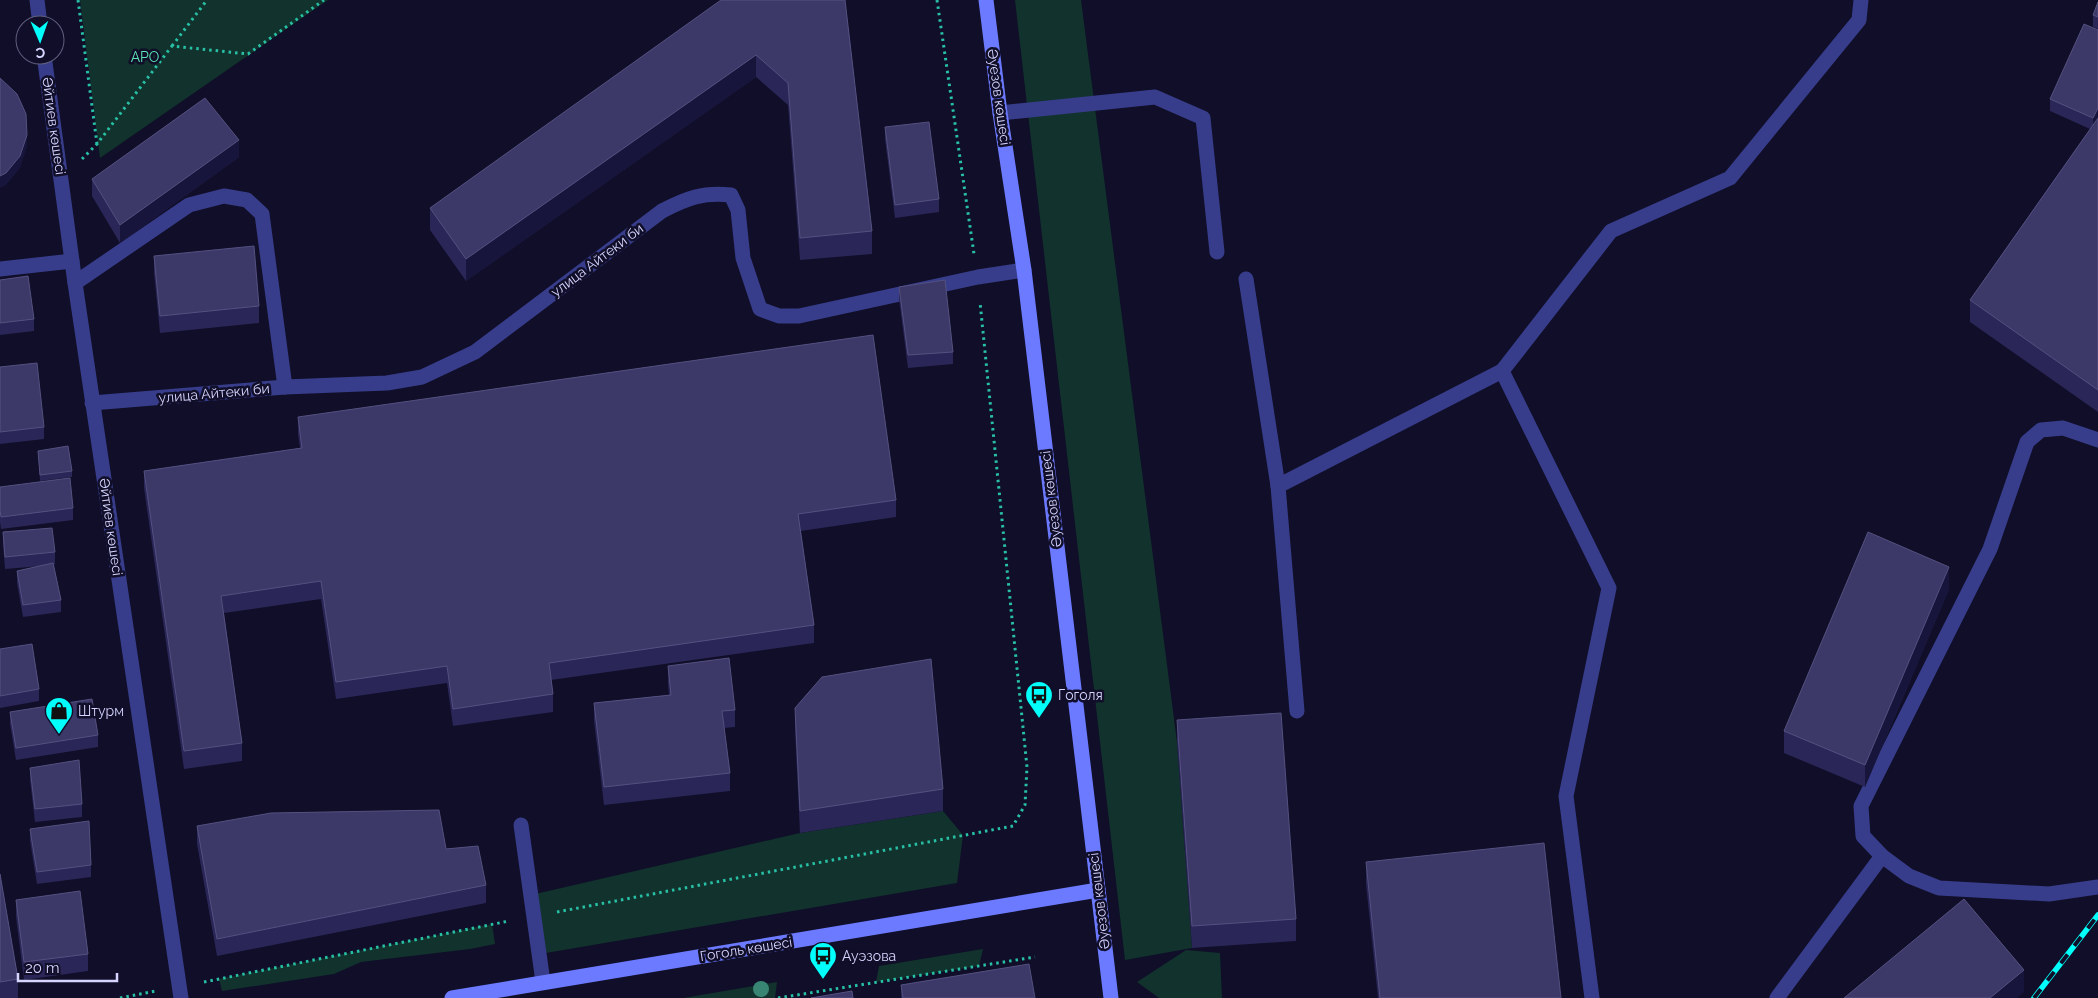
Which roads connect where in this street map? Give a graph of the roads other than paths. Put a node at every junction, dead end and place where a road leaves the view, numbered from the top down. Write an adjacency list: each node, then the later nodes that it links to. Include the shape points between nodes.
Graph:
1 (37, 0): 4 (street)
2 (986, 0): 6 (main road, Әуезов көшесі)
3 (1861, 0): 13 (street, via 1859,20 1730,178 1611,231)
4 (39, 15)
5 (45, 65): 8 (street, Әйтиев көшесі)
6 (1000, 113): 7 (street, via 1155,97 1203,118); 10 (main road, Әуезов көшесі)
7 (1217, 252)
8 (72, 261): 9 (street); 12 (street, Әйтиев көшесі)
9 (0, 269)
10 (1024, 270): 14 (street, улица Айтеки би, via 800,316 779,316 760,309 743,258 738,210 731,195 714,193 688,198 662,211 475,352 422,377 387,383); 22 (main road, Әуезов көшесі)
11 (1246, 278): 17 (street)
12 (75, 282): 14 (street, via 189,205 224,196 246,200 262,214); 15 (street, Әйтиев көшесі)
13 (1502, 371): 17 (street); 27 (street, via 1609,588 1566,796)
14 (284, 387): 15 (street, улица Айтеки би)
15 (92, 403): 24 (street, Әйтиев көшесі)
16 (2098, 440): 20 (street, via 2063,428 2041,430 2027,442 1990,549 1861,806 1863,836)
17 (1278, 486): 18 (street)
18 (1297, 711)
19 (521, 826): 23 (street)
20 (1882, 856): 21 (street, via 1909,876 1938,888 2049,894); 28 (street)
21 (2098, 887)
22 (1098, 890): 23 (main road, Гоголь көшесі); 26 (main road, Әуезов көшесі)
23 (544, 982): 25 (main road, Гоголь көшесі)
24 (180, 993)
25 (452, 998)
26 (1111, 998)
27 (1592, 998)
28 (1777, 998)

